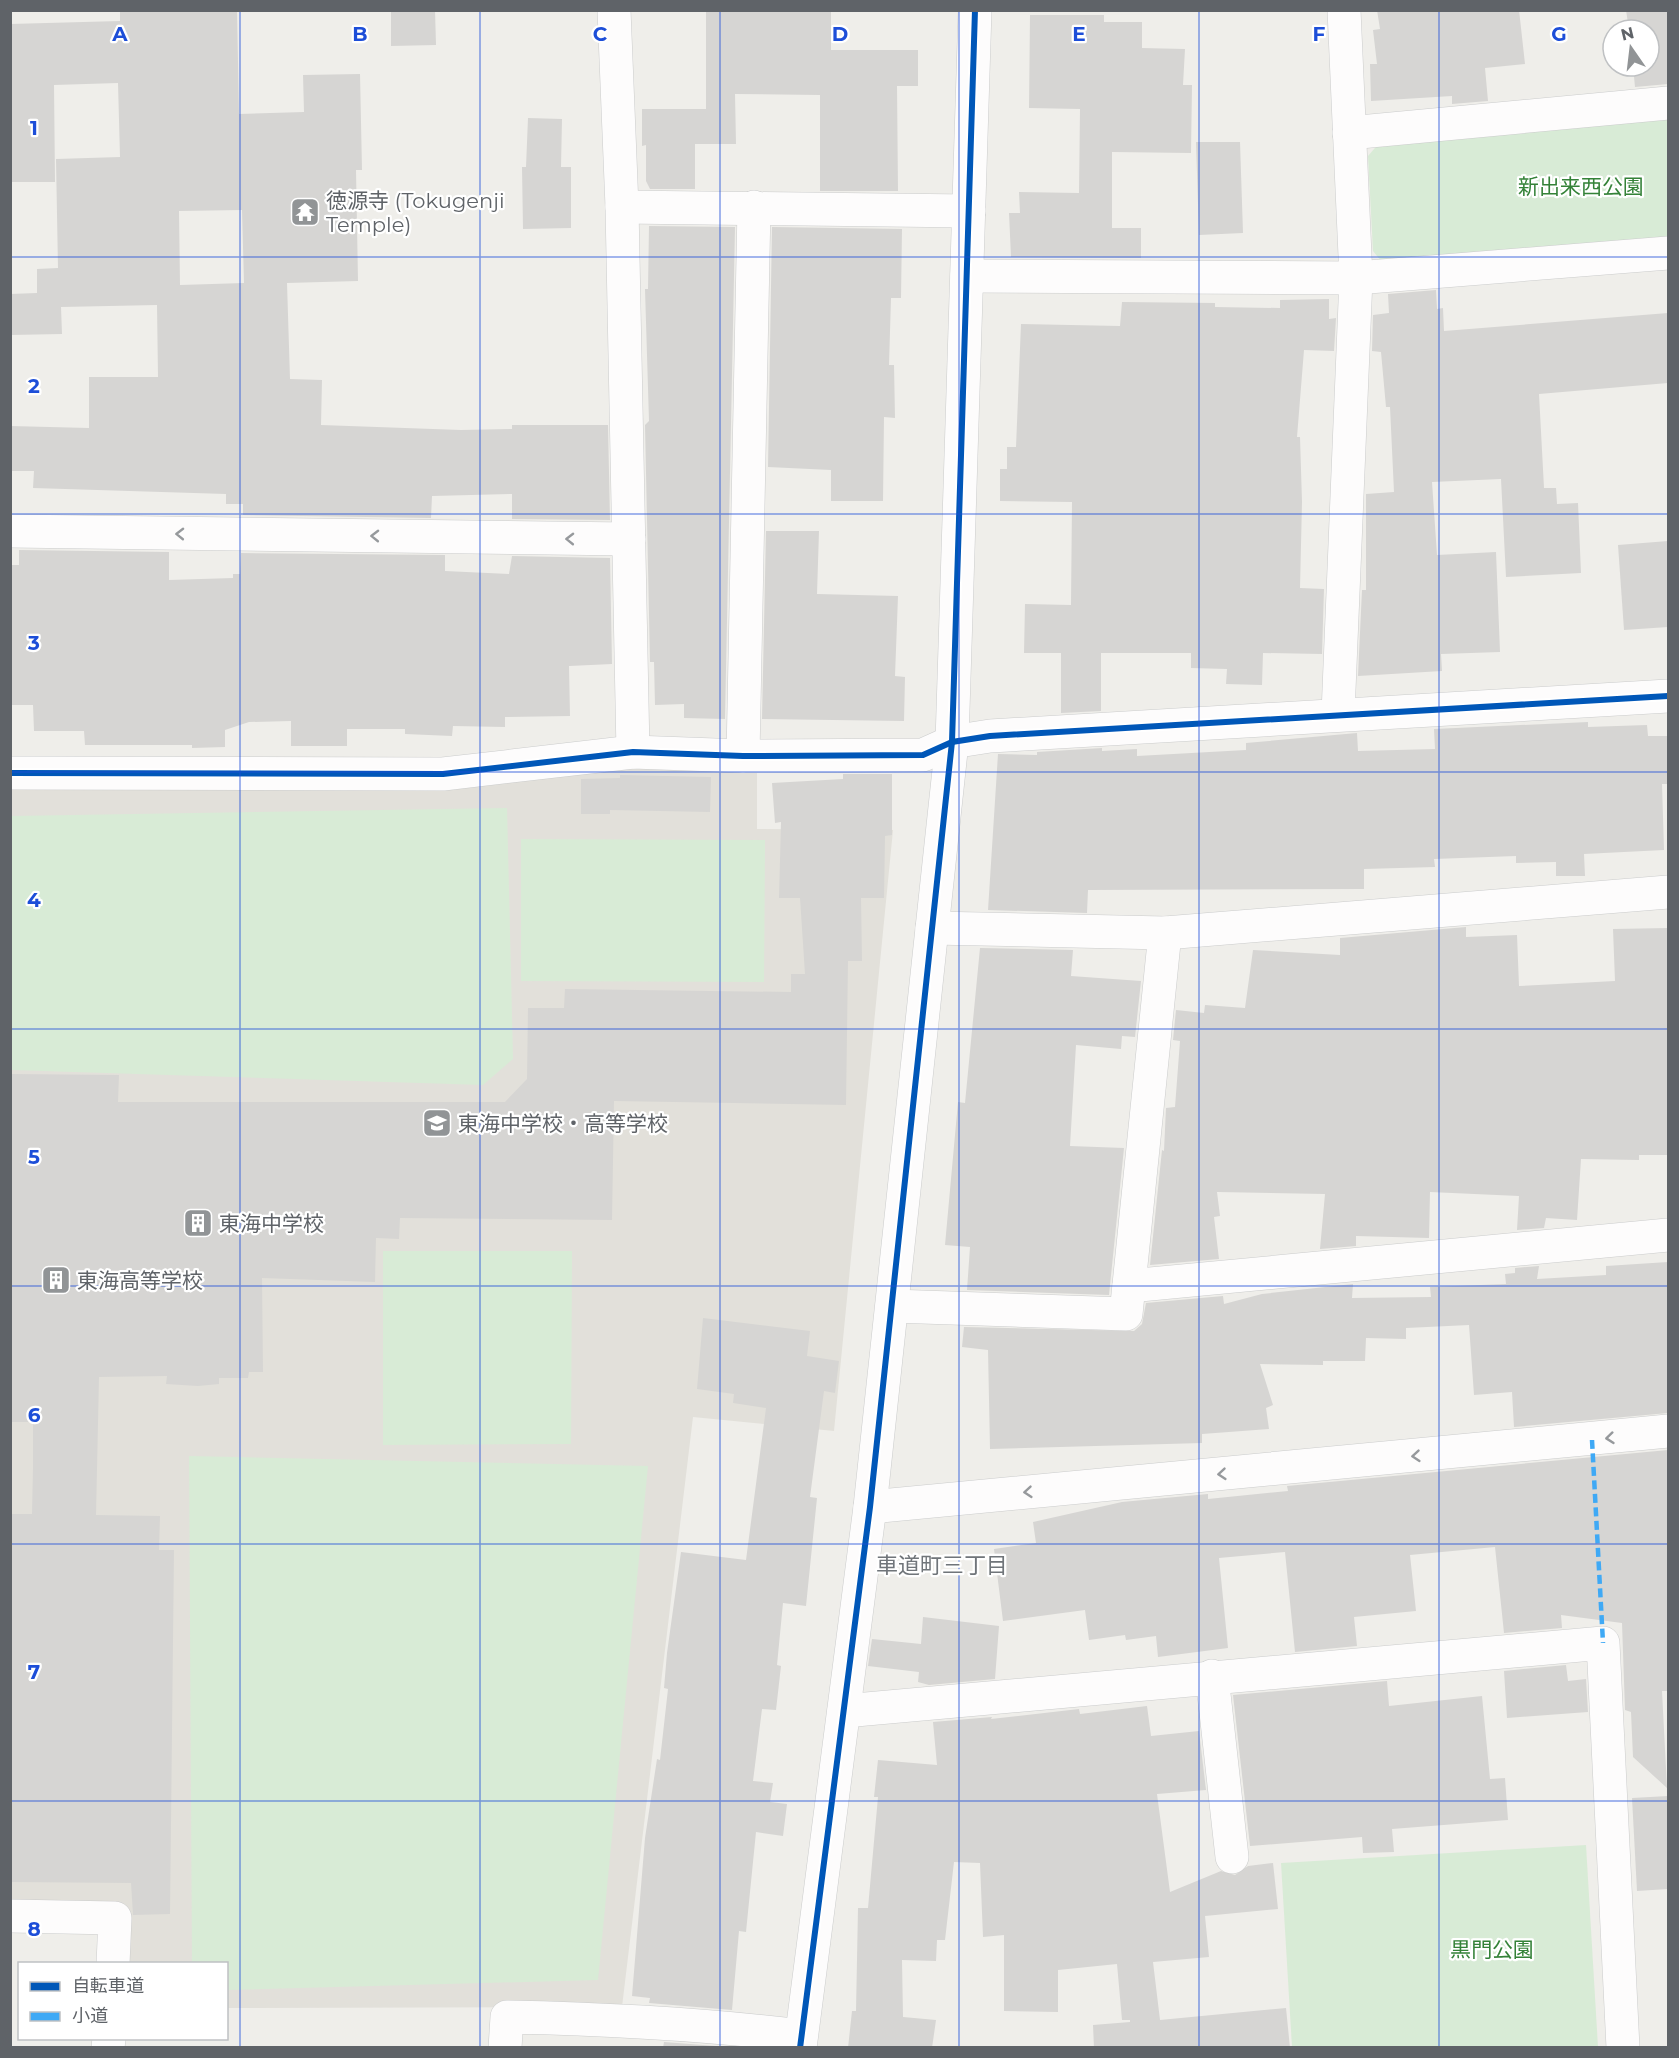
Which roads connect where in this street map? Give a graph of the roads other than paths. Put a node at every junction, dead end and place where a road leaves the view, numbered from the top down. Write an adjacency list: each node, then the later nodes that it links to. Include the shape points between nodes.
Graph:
1 (614, 10): 6 (street)
2 (975, 10): 8 (street)
3 (1344, 10): 5 (street)
4 (1668, 103): 5 (street)
5 (1349, 133): 11 (street)
6 (622, 207): 7 (street); 13 (street)
7 (754, 207): 8 (street); 18 (street)
8 (969, 211): 10 (street)
9 (1668, 253): 11 (street)
10 (967, 276): 11 (street); 16 (street)
11 (1356, 278): 15 (street)
12 (10, 531): 13 (street, one-way to 12)
13 (629, 540): 17 (street)
14 (1668, 696): 15 (street)
15 (1338, 714): 16 (street, via 990,736)
16 (952, 742): 18 (street, via 923,755); 21 (street)
17 (633, 752): 18 (street); 19 (street, via 443,774)
18 (743, 756)
19 (10, 773)
20 (1668, 892): 22 (street)
21 (932, 928): 22 (street); 25 (street)
22 (1166, 933): 24 (street)
23 (1668, 1235): 24 (street)
24 (1129, 1286): 25 (street, via 1126,1314)
25 (892, 1306): 27 (street)
26 (1668, 1431): 27 (street, one-way to 27)
27 (870, 1507): 29 (street)
28 (1212, 1676): 29 (street); 30 (street); 35 (street, via 1603,1643)
29 (844, 1711): 33 (street)
30 (1232, 1857)
31 (10, 1916): 32 (street, via 115,1918)
32 (113, 1962)
33 (800, 2042): 34 (street, via 699,2024 507,2017)
34 (505, 2048)
35 (1623, 2048)

